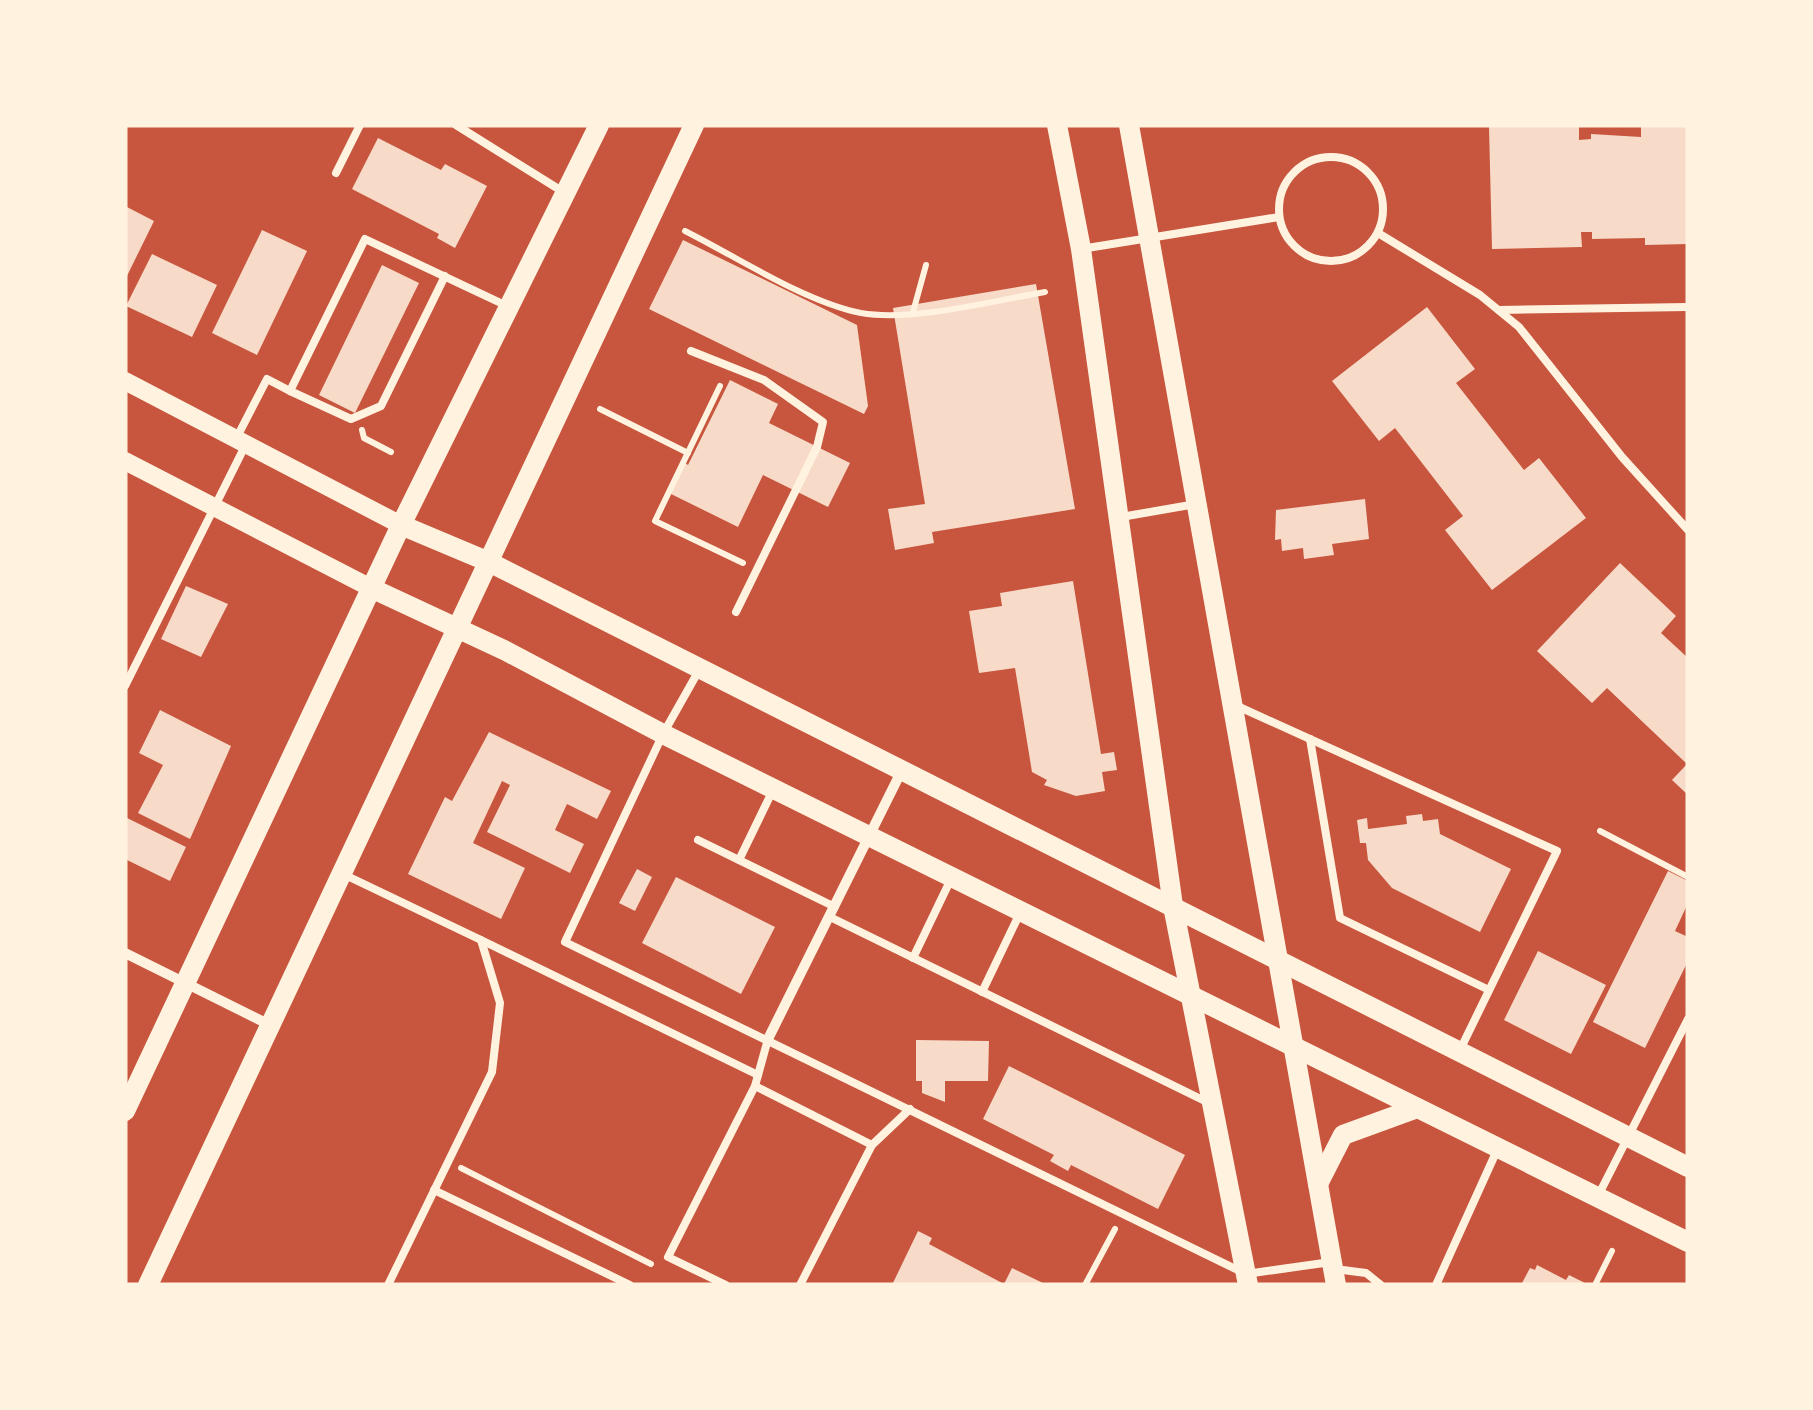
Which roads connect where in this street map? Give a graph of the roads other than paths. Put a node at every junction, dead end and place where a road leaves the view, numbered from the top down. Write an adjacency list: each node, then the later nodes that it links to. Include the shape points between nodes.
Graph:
1 (360, 125): 7 (lane)
2 (456, 125): 8 (lane)
3 (598, 125): 8 (main road)
4 (694, 125): 27 (main road)
5 (1058, 125): 12 (main road)
6 (1129, 125): 11 (main road)
7 (336, 172)
8 (565, 193): 14 (main road)
9 (1279, 217): 10 (lane, via 1294,246 1323,261 1354,256); 10 (lane, via 1279,200 1297,169 1312,160 1348,160 1364,168 1382,198); 11 (lane)
10 (1378, 233): 16 (lane)
11 (1148, 238): 12 (lane); 22 (main road)
12 (1080, 249): 24 (main road)
13 (445, 276): 14 (lane); 19 (lane, via 381,406 350,419); 19 (lane, via 365,239)
14 (510, 306): 25 (main road)
15 (1688, 308): 16 (lane)
16 (1499, 310): 26 (lane)
17 (691, 351): 29 (lane, via 764,380 823,422)
18 (125, 381): 20 (street)
19 (290, 391): 20 (lane, via 267,379)
20 (241, 441): 23 (lane); 25 (street)
21 (125, 461): 23 (street)
22 (1196, 504): 24 (lane); 33 (main road)
23 (214, 508): 28 (street); 32 (lane)
24 (1118, 518): 43 (main road)
25 (402, 524): 27 (main road); 28 (main road)
26 (1687, 531)
27 (489, 562): 30 (main road); 31 (main road)
28 (372, 588): 30 (main road); 50 (main road)
29 (736, 612)
30 (457, 630): 34 (main road); 41 (main road)
31 (700, 668): 34 (lane); 36 (main road)
32 (126, 681)
33 (1231, 703): 35 (lane); 48 (main road)
34 (662, 734): 37 (main road); 56 (lane, via 565,942)
35 (1310, 739): 51 (lane, via 1340,918); 51 (lane, via 1557,851)
36 (902, 770): 38 (street); 43 (main road)
37 (774, 788): 38 (main road); 40 (lane)
38 (872, 834): 42 (main road); 45 (street)
39 (698, 840): 40 (lane)
40 (739, 860): 45 (lane)
41 (343, 874): 46 (lane); 55 (main road)
42 (953, 876): 44 (main road); 49 (lane)
43 (1173, 906): 48 (main road); 53 (main road)
44 (1021, 910): 52 (lane); 53 (main road)
45 (832, 912): 49 (lane); 56 (street)
46 (480, 940): 59 (lane); 70 (lane, via 500,1002 492,1072)
47 (125, 953): 50 (street)
48 (1277, 957): 57 (main road); 58 (main road)
49 (914, 958): 52 (lane)
50 (185, 985): 55 (street); 64 (main road)
51 (1489, 990): 58 (lane)
52 (982, 992): 61 (lane)
53 (1192, 996): 57 (main road); 61 (main road)
54 (1688, 1018): 65 (lane)
55 (272, 1026): 75 (main road)
56 (768, 1039): 59 (lane); 63 (lane)
57 (1293, 1045): 62 (main road); 69 (main road)
58 (1460, 1050): 65 (main road)
59 (758, 1074): 60 (lane)
60 (755, 1086): 66 (lane); 78 (lane, via 668,1257)
61 (1213, 1105): 74 (main road)
62 (1417, 1108): 67 (main road); 69 (main road, via 1343,1135)
63 (910, 1109): 66 (lane); 74 (lane)
64 (125, 1111)
65 (1630, 1136): 68 (main road); 71 (lane)
66 (872, 1145): 79 (lane)
67 (1498, 1148): 71 (main road); 81 (lane)
68 (1688, 1167)
69 (1318, 1184): 73 (main road)
70 (434, 1190): 76 (lane); 77 (lane)
71 (1597, 1198): 72 (main road)
72 (1688, 1242)
73 (1333, 1272): 74 (lane); 80 (lane, via 1366,1273)
74 (1247, 1280)
75 (148, 1285)
76 (388, 1285)
77 (630, 1285)
78 (726, 1285)
79 (800, 1285)
80 (1381, 1285)
81 (1436, 1285)

